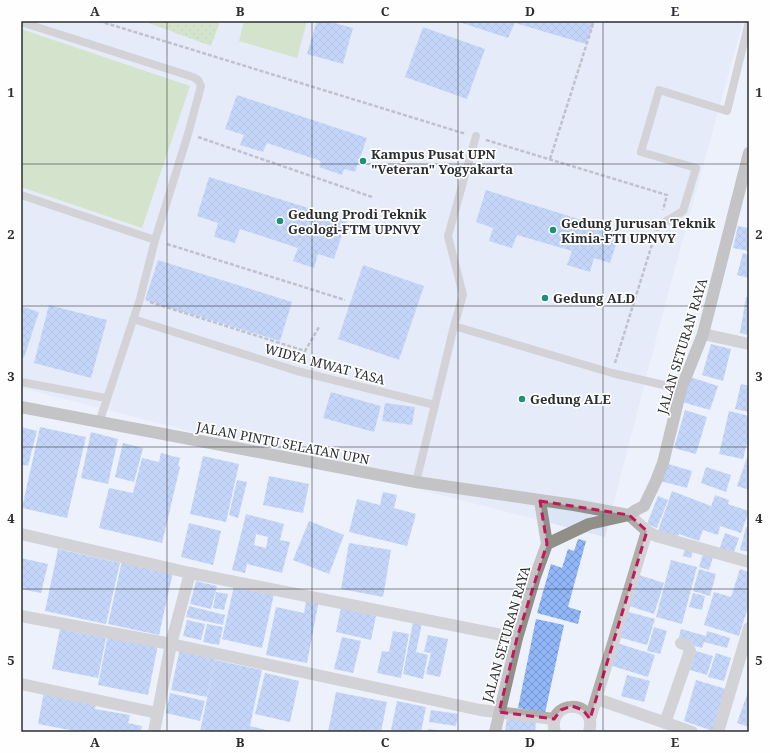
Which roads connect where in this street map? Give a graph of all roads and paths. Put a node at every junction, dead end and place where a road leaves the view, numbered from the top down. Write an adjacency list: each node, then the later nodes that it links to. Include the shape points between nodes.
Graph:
1 (99, 21): 6 (path)
2 (594, 21): 8 (path)
3 (21, 22): 5 (lane, via 198,80 200,92)
4 (749, 22): 11 (lane, via 727,111 659,90 641,152 696,168 683,211)
5 (188, 134): 10 (path); 12 (lane)
6 (476, 136): 8 (path); 16 (lane, via 448,236 463,295)
7 (749, 153): 18 (main road, JALAN SETURAN RAYA)
8 (550, 159): 11 (path, via 667,195)
9 (21, 195): 12 (lane)
10 (372, 197)
11 (657, 227): 20 (path)
12 (155, 240): 13 (lane); 14 (path)
13 (140, 299): 15 (lane); 17 (path, via 305,350)
14 (345, 300)
15 (133, 319): 23 (lane); 24 (lane, WIDYA MWAT YASA, via 297,371)
16 (454, 326): 20 (lane); 24 (lane)
17 (319, 327)
18 (703, 334): 19 (street); 22 (main road, JALAN SETURAN RAYA)
19 (749, 344)
20 (612, 373): 22 (lane)
21 (21, 382): 23 (lane)
22 (681, 389): 29 (main road, JALAN SETURAN RAYA, via 656,481 644,506)
23 (106, 398): 26 (lane)
24 (435, 404): 27 (lane)
25 (21, 407): 26 (main road, JALAN PINTU SELATAN UPN)
26 (99, 423): 27 (main road, JALAN PINTU SELATAN UPN)
27 (416, 482): 28 (main road, JALAN PINTU SELATAN UPN)
28 (540, 501): 29 (main road); 32 (main road, JALAN SETURAN RAYA)
29 (629, 515): 30 (street); 32 (main road, JALAN SETURAN RAYA, via 589,524)
30 (647, 531): 33 (street, via 656,536); 41 (street)
31 (21, 534): 34 (street)
32 (547, 544): 37 (main road, JALAN SETURAN RAYA)
33 (749, 562)
34 (190, 573): 37 (street); 39 (street)
35 (21, 616): 39 (street)
36 (749, 628): 52 (street)
37 (517, 638): 42 (main road, JALAN SETURAN RAYA)
38 (681, 643): 46 (street, via 687,645 690,651)
39 (171, 644): 42 (street); 43 (street)
40 (21, 684): 43 (street)
41 (597, 699): 45 (street); 46 (street)
42 (499, 712): 44 (street); 48 (main road, JALAN SETURAN RAYA)
43 (157, 713): 47 (street)
44 (554, 719): 45 (street, via 561,710 572,706 583,710); 49 (street)
45 (590, 719): 50 (street)
46 (665, 723): 51 (street)
47 (154, 732)
48 (495, 732)
49 (555, 732)
50 (589, 732)
51 (692, 732)
52 (718, 732)

